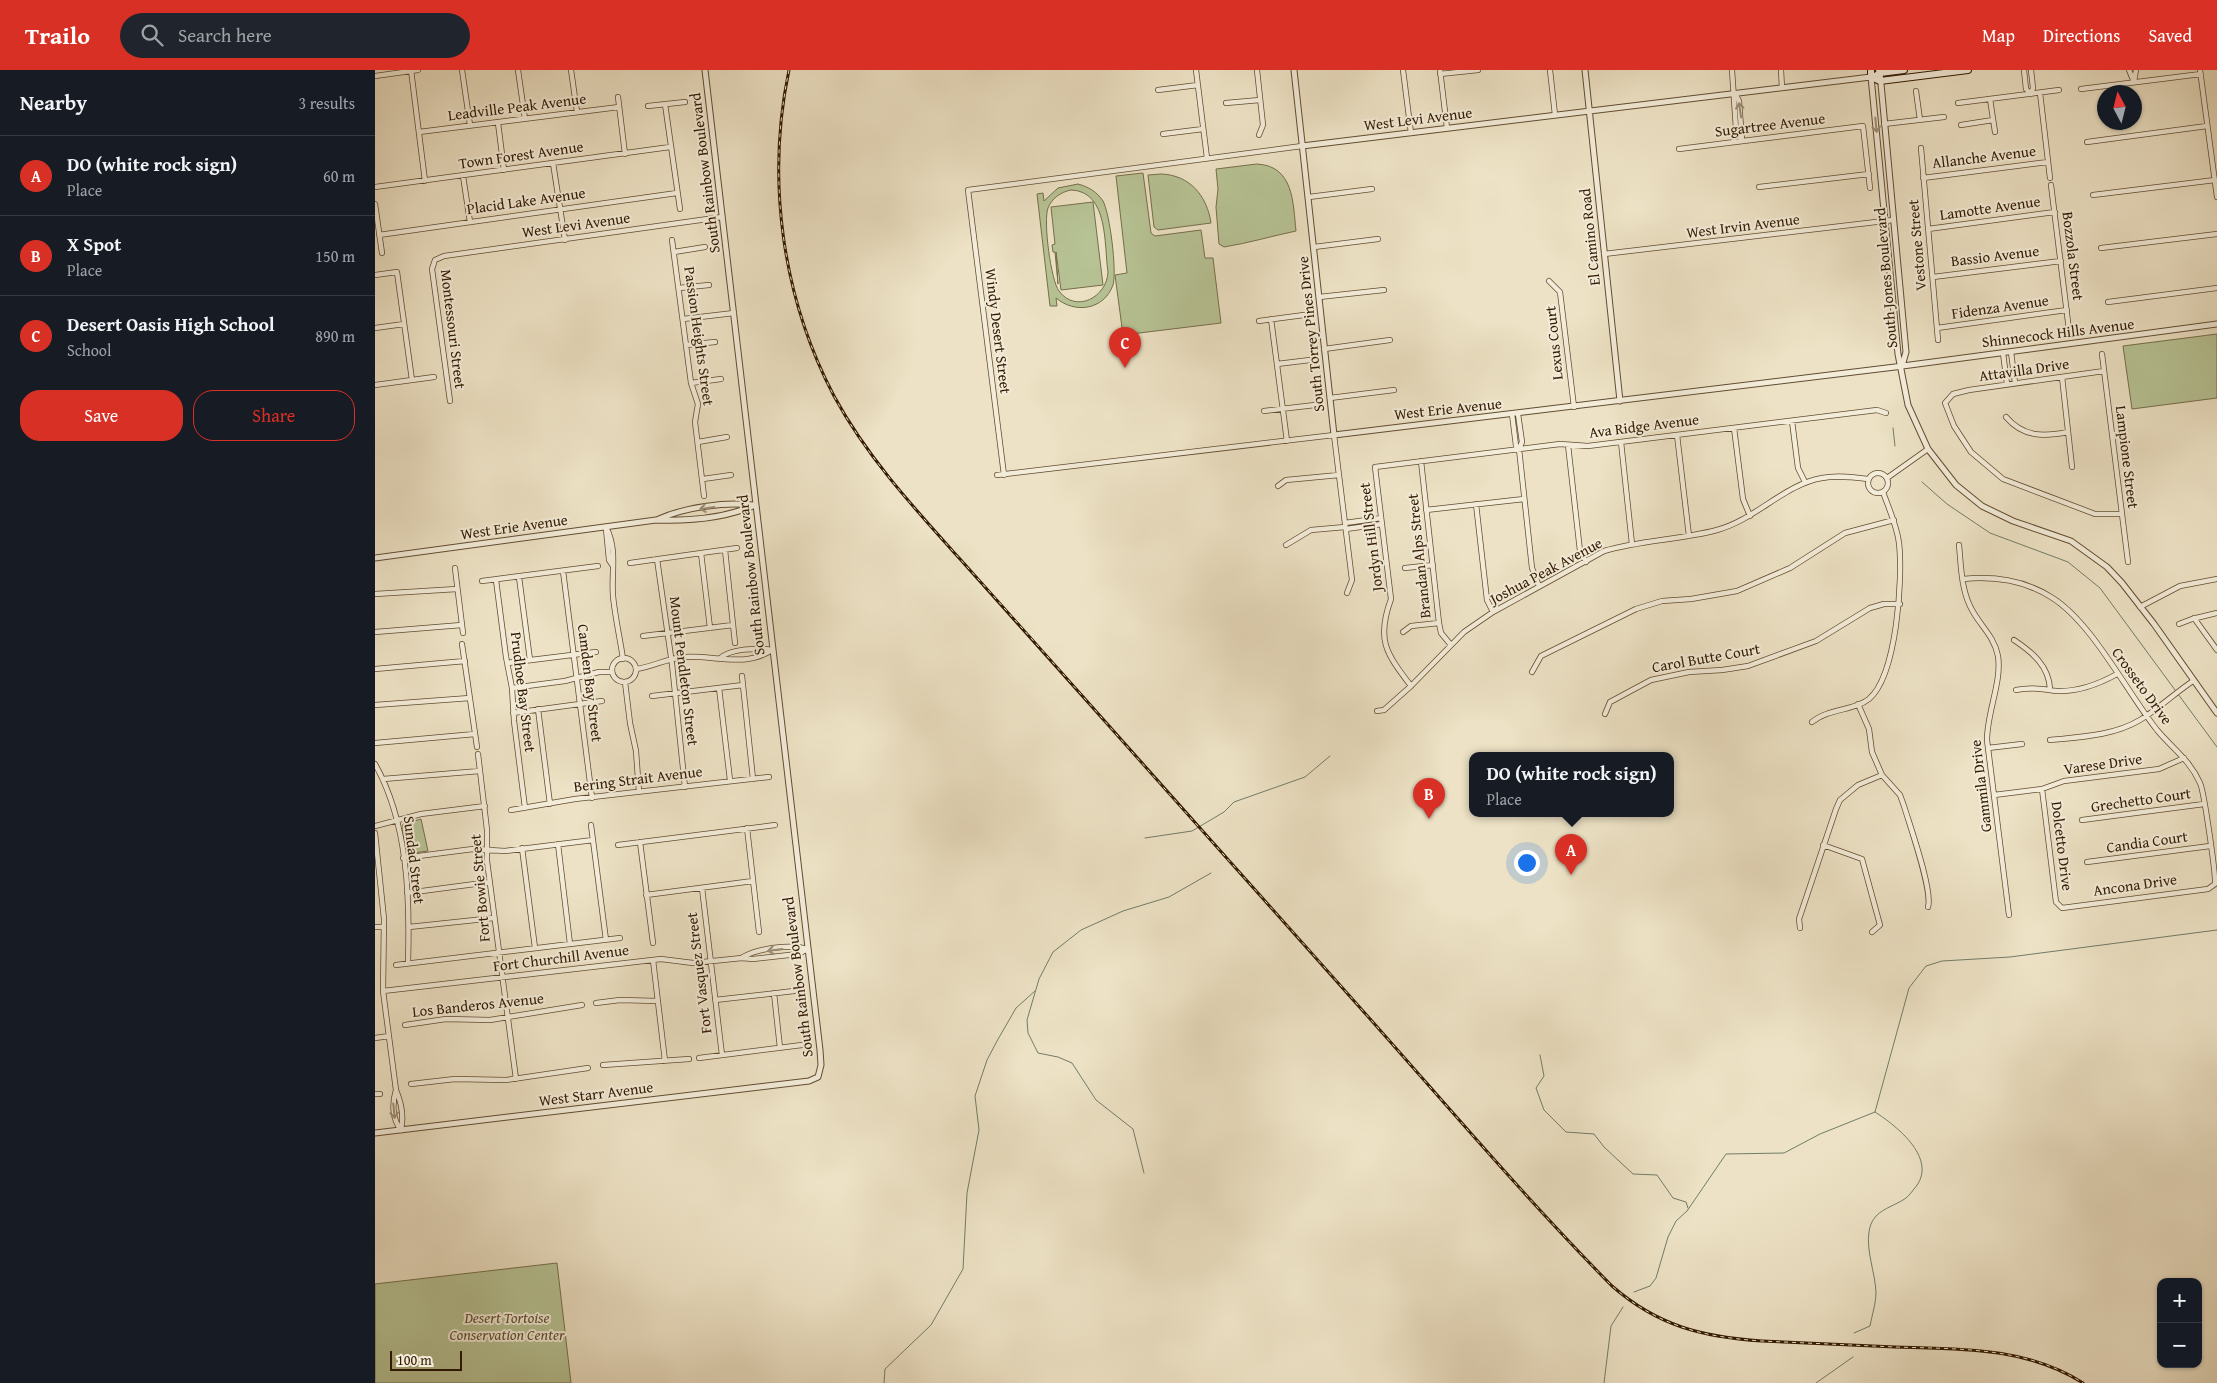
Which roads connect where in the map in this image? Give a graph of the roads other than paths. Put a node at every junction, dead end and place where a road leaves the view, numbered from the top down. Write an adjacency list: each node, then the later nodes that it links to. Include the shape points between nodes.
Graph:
1 (411, 70): 2 (street); 27 (street); 61 (street)
2 (418, 70)
3 (462, 70): 56 (street)
4 (518, 70): 51 (street)
5 (571, 70): 48 (street)
6 (705, 70): 97 (street, South Rainbow Boulevard)
7 (1196, 70): 29 (street)
8 (1257, 70): 40 (street)
9 (1294, 70): 68 (street, South Torrey Pines Drive)
10 (1403, 70): 63 (street)
11 (1474, 70): 12 (street); 23 (street)
12 (1478, 70)
13 (1550, 70): 49 (street)
14 (1585, 70): 47 (street, El Camino Road)
15 (1732, 70): 35 (street)
16 (1781, 70): 30 (street)
17 (1904, 70): 26 (main road)
18 (1968, 70): 26 (main road)
19 (2024, 70): 37 (street, via 2026,89)
20 (2031, 70): 37 (street)
21 (2129, 70): 28 (street)
22 (2136, 70): 28 (street)
23 (1440, 72): 59 (street)
24 (2201, 72): 28 (street); 58 (street)
25 (1871, 73): 26 (main road); 30 (street, West Levi Avenue); 99 (street, South Jones Boulevard, one-way to 99)
26 (1880, 75): 55 (street, South Jones Boulevard)
27 (375, 76)
28 (2134, 82): 31 (street)
29 (1198, 85): 32 (street); 60 (street)
30 (1782, 88): 35 (street, West Levi Avenue)
31 (2081, 89)
32 (1158, 90)
33 (2059, 90): 36 (street)
34 (1916, 91): 52 (street)
35 (1735, 93): 47 (street, West Levi Avenue); 66 (street, via 1736,129)
36 (2040, 93): 37 (street); 74 (street)
37 (2031, 94): 39 (street)
38 (618, 97): 45 (street)
39 (1990, 99): 43 (street); 53 (street)
40 (1260, 100): 42 (street); 65 (street, via 1263,125)
41 (685, 102): 44 (street)
42 (1226, 103)
43 (1958, 103)
44 (665, 104): 46 (street); 69 (street)
45 (619, 106): 48 (street, Leadville Peak Avenue); 72 (street)
46 (649, 106)
47 (1589, 110): 49 (street, West Levi Avenue); 112 (street, El Camino Road)
48 (577, 112): 51 (street, Leadville Peak Avenue)
49 (1555, 115): 59 (street, West Levi Avenue)
50 (1944, 117): 52 (street)
51 (525, 119): 54 (street, Leadville Peak Avenue)
52 (1920, 120): 55 (street)
53 (1993, 120): 57 (street); 62 (street)
54 (498, 123): 56 (street, Leadville Peak Avenue); 76 (street)
55 (1884, 124): 98 (street, South Jones Boulevard)
56 (470, 125): 61 (street, Leadville Peak Avenue)
57 (1961, 125)
58 (2207, 126): 67 (street); 81 (street)
59 (1447, 128): 63 (street, West Levi Avenue)
60 (1203, 129): 64 (street); 73 (street)
61 (419, 132): 82 (street)
62 (1995, 132)
63 (1411, 133): 68 (street, West Levi Avenue)
64 (1163, 134)
65 (1259, 135)
66 (1742, 141): 71 (street, Sugartree Avenue); 77 (street, Sugartree Avenue, via 1863,126)
67 (2087, 142)
68 (1302, 146): 73 (street, West Levi Avenue); 91 (street, South Torrey Pines Drive)
69 (670, 148): 72 (street, Town Forest Avenue); 89 (street)
70 (1921, 148): 79 (street, Vestone Street)
71 (1679, 149)
72 (625, 154): 75 (street, Town Forest Avenue)
73 (1207, 158): 88 (street, West Levi Avenue)
74 (2048, 162): 79 (street, Allanche Avenue); 80 (street)
75 (553, 163): 76 (street, Town Forest Avenue); 94 (street)
76 (504, 170): 78 (street, Town Forest Avenue)
77 (1869, 174): 85 (street); 86 (street)
78 (463, 176): 82 (street, Town Forest Avenue); 100 (street)
79 (1923, 178): 101 (street, Vestone Street)
80 (2050, 178)
81 (2215, 180): 90 (street); 92 (street)
82 (425, 181): 84 (street, Town Forest Avenue)
83 (2051, 185): 96 (street, Bozzola Street)
84 (375, 187)
85 (1759, 187)
86 (1870, 188)
87 (1372, 189): 91 (street)
88 (968, 190): 181 (street, Windy Desert Street)
89 (677, 193): 94 (street, Placid Lake Avenue); 95 (street)
90 (2093, 195)
91 (1309, 196): 107 (street, South Torrey Pines Drive)
92 (2217, 196)
93 (375, 204): 103 (street)
94 (560, 209): 100 (street, Placid Lake Avenue); 105 (street)
95 (680, 210)
96 (2055, 212): 101 (street, Lamotte Avenue); 114 (street, Bozzola Street)
97 (722, 217): 105 (street, West Levi Avenue); 125 (street, South Rainbow Boulevard)
98 (1893, 220): 99 (street, West Irvin Avenue); 145 (street, South Jones Boulevard, via 1906,352)
99 (1885, 221): 112 (street, West Irvin Avenue); 145 (street, South Jones Boulevard, via 1898,354)
100 (470, 222): 103 (street, Placid Lake Avenue)
101 (1928, 229): 116 (street, Vestone Street)
102 (2217, 234): 109 (street)
103 (379, 235): 111 (street)
104 (1378, 239): 107 (street)
105 (565, 240): 113 (street, West Levi Avenue, via 444,256)
106 (672, 240): 110 (street, Passion Heights Street)
107 (1314, 247): 122 (street, South Torrey Pines Drive)
108 (705, 248): 110 (street)
109 (2101, 248)
110 (674, 252): 119 (street, Passion Heights Street)
111 (382, 253)
112 (1604, 254): 158 (street, El Camino Road)
113 (435, 260): 157 (street, Montessouri Street, via 432,269)
114 (2061, 261): 116 (street, Bassio Avenue); 124 (street, Bozzola Street)
115 (375, 275): 130 (street, via 397,272)
116 (1933, 277): 133 (street, Vestone Street)
117 (1549, 280): 160 (street, Lexus Court, via 1560,292)
118 (709, 285): 119 (street)
119 (679, 288): 127 (street, Passion Heights Street)
120 (2217, 288): 123 (street)
121 (1384, 290): 122 (street)
122 (1319, 297): 139 (street, South Torrey Pines Drive)
123 (2107, 302)
124 (2067, 310): 133 (street, Fidenza Avenue); 134 (street, Bozzola Street)
125 (734, 313): 127 (street); 194 (street, South Rainbow Boulevard)
126 (1304, 315): 128 (street)
127 (683, 319): 138 (street, Passion Heights Street)
128 (1271, 319): 129 (street); 144 (street)
129 (1259, 321)
130 (405, 324): 132 (street); 150 (street)
131 (2217, 324): 140 (street, Shinnecock Hills Avenue)
132 (375, 328)
133 (1937, 328): 136 (street, Vestone Street)
134 (2069, 330)
135 (1390, 340): 139 (street)
136 (1938, 340)
137 (715, 342): 138 (street)
138 (686, 345): 151 (street, Passion Heights Street)
139 (1324, 349): 156 (street, South Torrey Pines Drive)
140 (2011, 352): 141 (street, Shinnecock Hills Avenue); 152 (street)
141 (2003, 353): 145 (street, Shinnecock Hills Avenue); 153 (street)
142 (2102, 354): 146 (street, Lampione Street)
143 (1310, 360): 144 (street)
144 (1277, 364): 161 (street)
145 (1902, 366): 158 (street, West Erie Avenue); 177 (street, via 1911,413)
146 (2104, 372): 148 (street, Attavilla Drive); 196 (street, Lampione Street)
147 (434, 377): 150 (street)
148 (2062, 377): 152 (street, Attavilla Drive); 168 (street)
149 (721, 379): 151 (street)
150 (412, 380): 154 (street)
151 (691, 383): 173 (street, Passion Heights Street, via 698,404 695,422)
152 (2015, 383): 153 (street, Attavilla Drive)
153 (2007, 384): 196 (street, Attavilla Drive, via 1958,392 1948,398 1946,408 1965,444 2003,479 2095,514)
154 (375, 385)
155 (1395, 390): 156 (street)
156 (1330, 398): 169 (street, South Torrey Pines Drive)
157 (450, 401)
158 (1620, 401): 160 (street, West Erie Avenue)
159 (1315, 405): 161 (street)
160 (1574, 407): 164 (street, West Erie Avenue)
161 (1283, 408): 162 (street); 172 (street)
162 (1264, 411)
163 (1885, 413): 166 (street, Ava Ridge Avenue, via 1877,410)
164 (1515, 414): 169 (street, West Erie Avenue); 176 (street, via 1522,446)
165 (2006, 417): 168 (street, via 2028,434)
166 (1792, 421): 167 (street, Ava Ridge Avenue); 188 (street, via 1798,468)
167 (1735, 428): 170 (street, Ava Ridge Avenue); 197 (street, via 1743,499)
168 (2068, 432): 180 (street)
169 (1334, 435): 172 (street, West Erie Avenue); 184 (street, South Torrey Pines Drive)
170 (1677, 435): 174 (street, Ava Ridge Avenue); 203 (street)
171 (727, 437): 173 (street)
172 (1287, 441): 181 (street, West Erie Avenue)
173 (698, 442): 186 (street, Passion Heights Street)
174 (1621, 442): 175 (street, Ava Ridge Avenue); 204 (street)
175 (1568, 445): 176 (street, Ava Ridge Avenue); 212 (street, via 1580,551)
176 (1519, 449): 178 (street, Ava Ridge Avenue); 192 (street)
177 (1928, 449): 185 (street); 230 (street, via 1947,476 1974,500 2004,517 2080,546 2115,575)
178 (1421, 461): 179 (street, Ava Ridge Avenue); 195 (street, Brandan Alps Street)
179 (1375, 467): 200 (street, Jordyn Hill Street)
180 (2072, 467)
181 (1004, 474): 183 (street, West Erie Avenue)
182 (731, 475): 186 (street)
183 (997, 476)
184 (1339, 476): 189 (street, via 1285,480); 201 (street, South Torrey Pines Drive)
185 (1887, 478): 187 (street, via 1877,473); 190 (street, via 1888,486)
186 (703, 479): 191 (street, Passion Heights Street)
187 (1868, 479): 188 (street, Joshua Peak Avenue, via 1823,478); 190 (street, via 1871,491)
188 (1805, 482): 197 (street, Joshua Peak Avenue)
189 (1278, 486)
190 (1883, 492): 199 (street)
191 (704, 496)
192 (1524, 499): 193 (street); 225 (street, via 1532,568)
193 (1476, 504): 195 (street); 231 (street, via 1487,600)
194 (755, 505): 198 (street, West Erie Avenue, one-way to 198, via 675,512); 198 (street, West Erie Avenue, via 740,512 674,521); 248 (street, South Rainbow Boulevard)
195 (1426, 510): 215 (street, Brandan Alps Street)
196 (2122, 514): 213 (street, Lampione Street)
197 (1750, 516): 203 (street, Joshua Peak Avenue, via 1719,530)
198 (656, 520): 202 (street, West Erie Avenue)
199 (1894, 520): 229 (street, via 1899,543); 261 (street, via 1845,533 1790,568 1737,591 1662,601 1636,609 1541,656)
200 (1381, 521): 201 (street); 268 (street, Jordyn Hill Street, via 1391,599 1385,614 1383,635 1391,660)
201 (1345, 526): 205 (street, via 1311,530); 227 (street, South Torrey Pines Drive, via 1352,580)
202 (606, 527): 210 (street, West Erie Avenue); 252 (street)
203 (1689, 536): 204 (street, Joshua Peak Avenue)
204 (1632, 544): 212 (street, Joshua Peak Avenue, via 1604,551)
205 (1286, 545)
206 (1959, 545): 221 (street, Gammila Drive)
207 (737, 548): 208 (street)
208 (725, 550): 209 (street); 237 (street)
209 (701, 553): 211 (street); 238 (street)
210 (375, 558)
211 (657, 559): 214 (street); 242 (street, Mount Pendleton Street)
212 (1586, 562): 225 (street, Joshua Peak Avenue)
213 (2127, 562)
214 (630, 563)
215 (1433, 565): 218 (street); 234 (street, Brandan Alps Street)
216 (598, 566): 219 (street)
217 (455, 568): 226 (street)
218 (1405, 568)
219 (563, 571): 220 (street); 251 (street, Camden Bay Street)
220 (519, 578): 223 (street); 255 (street)
221 (1963, 579): 262 (street, Crosseto Drive, via 2005,580 2053,598 2084,627); 292 (street, Gammila Drive, via 1971,608 1988,630 1998,658 1988,719)
222 (2217, 579): 230 (street, via 2180,586)
223 (496, 580): 224 (street); 257 (street, Prudhoe Bay Street)
224 (482, 581)
225 (1539, 586): 231 (street, Joshua Peak Avenue)
226 (457, 589): 228 (street); 236 (street)
227 (1347, 593)
228 (375, 594)
229 (1899, 604): 278 (street, via 1890,652 1878,685 1869,698); 284 (street, Carol Butte Court, via 1870,608 1816,641 1749,666 1689,672 1651,680 1610,702)
230 (2140, 607): 265 (street)
231 (1493, 612): 247 (street, Joshua Peak Avenue)
232 (2217, 613): 233 (street)
233 (2194, 618): 235 (street); 249 (street)
234 (1439, 623): 240 (street, via 1411,626); 247 (street, Brandan Alps Street, via 1441,633)
235 (2179, 624)
236 (462, 625): 239 (street); 241 (street)
237 (733, 625): 238 (street); 245 (street)
238 (710, 628): 242 (street)
239 (375, 632)
240 (1403, 632)
241 (463, 633)
242 (667, 633): 243 (street); 253 (street, Mount Pendleton Street)
243 (643, 636)
244 (2014, 640): 271 (street, via 2043,666)
245 (735, 643)
246 (462, 644): 256 (street)
247 (1451, 645): 268 (street, Joshua Peak Avenue)
248 (772, 650): 254 (street, via 763,656 727,661); 254 (street, via 725,653); 351 (street, South Rainbow Boulevard)
249 (2217, 650)
250 (596, 652): 251 (street)
251 (573, 655): 255 (street); 264 (street, Camden Bay Street)
252 (623, 659): 259 (street, via 632,662); 260 (street, via 614,665)
253 (671, 659): 254 (street); 259 (street); 273 (street, Mount Pendleton Street)
254 (719, 659)
255 (530, 660): 257 (street)
256 (465, 662): 258 (street); 275 (street)
257 (507, 663): 269 (street, Prudhoe Bay Street)
258 (375, 669)
259 (635, 669): 266 (street, via 632,679)
260 (612, 672): 264 (street); 266 (street, via 615,678)
261 (1532, 672)
262 (2117, 674): 271 (street, via 2082,688); 285 (street, Crosseto Drive)
263 (742, 676): 267 (street)
264 (577, 678): 269 (street); 277 (street, Camden Bay Street)
265 (2193, 681): 283 (street); 285 (street)
266 (625, 682): 304 (street)
267 (743, 685): 270 (street); 300 (street)
268 (1411, 686): 281 (street, Joshua Peak Avenue, via 1384,710)
269 (512, 688): 282 (street, Prudhoe Bay Street)
270 (719, 688): 273 (street); 301 (street)
271 (2050, 689): 272 (street)
272 (2016, 690)
273 (674, 693): 274 (street); 302 (street, Mount Pendleton Street)
274 (653, 696)
275 (470, 698): 279 (street); 287 (street)
276 (602, 701): 277 (street)
277 (580, 704): 280 (street); 306 (street, Camden Bay Street)
278 (1858, 704): 286 (street, via 1836,709); 297 (street)
279 (375, 705)
280 (538, 710): 282 (street); 307 (street)
281 (1377, 711)
282 (513, 712): 310 (street, Prudhoe Bay Street)
283 (2217, 713)
284 (1605, 714)
285 (2146, 715): 288 (street, via 2115,731); 294 (street, Crosseto Drive)
286 (1812, 722)
287 (475, 734): 289 (street); 291 (street)
288 (2050, 740)
289 (375, 744)
290 (2022, 744): 292 (street)
291 (477, 747)
292 (1988, 748): 305 (street, Gammila Drive)
293 (478, 754): 296 (street, Fort Bowie Street)
294 (2185, 758): 303 (street, Varese Drive, via 2159,769 2064,781); 308 (street, Crosseto Drive, via 2200,783)
295 (375, 764): 299 (street, Sundad Street)
296 (480, 771): 299 (street); 309 (street, Fort Bowie Street)
297 (1882, 775): 323 (street, via 1858,785 1841,800); 337 (street, via 1900,795 1905,806 1930,900)
298 (769, 777): 300 (street, Bering Strait Avenue)
299 (383, 779): 312 (street, Sundad Street)
300 (753, 779): 301 (street, Bering Strait Avenue)
301 (730, 780): 302 (street, Bering Strait Avenue)
302 (685, 787): 304 (street, Bering Strait Avenue)
303 (2042, 789): 305 (street, Varese Drive); 336 (street, Dolcetto Drive, via 2056,902)
304 (639, 792): 306 (street, Bering Strait Avenue)
305 (1994, 795): 338 (street, Gammila Drive)
306 (592, 798): 307 (street, Bering Strait Avenue)
307 (550, 804): 310 (street, Bering Strait Avenue)
308 (2204, 804): 313 (street, Grechetto Court); 324 (street, Crosseto Drive)
309 (485, 806): 312 (street); 326 (street, Fort Bowie Street)
310 (525, 808): 311 (street, Bering Strait Avenue)
311 (511, 810)
312 (398, 820): 316 (street); 327 (street, Sundad Street)
313 (2082, 820)
314 (591, 825): 319 (street)
315 (775, 825): 317 (street)
316 (375, 826)
317 (747, 828): 320 (street); 330 (street)
318 (375, 833): 329 (street)
319 (593, 840): 321 (street); 347 (street)
320 (640, 842): 322 (street); 335 (street)
321 (558, 844): 325 (street); 348 (street)
322 (618, 845)
323 (1823, 845): 343 (street, via 1799,919); 345 (street, via 1862,859 1880,925)
324 (2210, 846): 328 (street, Candia Court); 332 (street, Crosseto Drive)
325 (522, 848): 326 (street); 350 (street)
326 (487, 849): 327 (street); 331 (street, Fort Bowie Street)
327 (403, 858): 334 (street, Sundad Street)
328 (2087, 862)
329 (377, 869): 341 (street)
330 (753, 881): 333 (street); 344 (street)
331 (490, 882): 334 (street); 339 (street, Fort Bowie Street)
332 (2213, 886): 336 (street, Ancona Drive)
333 (702, 888): 335 (street); 354 (street, Fort Vasquez Street)
334 (407, 893): 342 (street, Sundad Street)
335 (646, 894): 349 (street)
336 (2060, 906)
337 (1928, 908)
338 (2009, 915)
339 (494, 918): 342 (street); 352 (street, Fort Bowie Street)
340 (375, 927): 341 (street)
341 (384, 927): 358 (street)
342 (409, 927): 355 (street, Sundad Street)
343 (1801, 928)
344 (759, 932)
345 (1872, 932)
346 (620, 938): 347 (street)
347 (606, 940): 348 (street)
348 (570, 944): 350 (street)
349 (653, 944)
350 (535, 948): 352 (street)
351 (808, 949): 354 (street, Fort Churchill Avenue, via 798,954); 377 (street, South Rainbow Boulevard, via 821,1058)
352 (498, 952): 355 (street); 357 (street, Fort Bowie Street)
353 (653, 960): 354 (street, Fort Churchill Avenue); 357 (street, Fort Churchill Avenue); 362 (street)
354 (710, 961): 361 (street, Fort Vasquez Street)
355 (408, 963): 356 (street)
356 (396, 965)
357 (501, 978): 358 (street, Fort Churchill Avenue); 365 (street, Fort Bowie Street)
358 (383, 991): 367 (street)
359 (794, 991): 360 (street)
360 (773, 993): 361 (street); 370 (street)
361 (715, 1000): 371 (street, Fort Vasquez Street)
362 (658, 1001): 363 (street); 374 (street)
363 (595, 1003)
364 (582, 1005): 365 (street, Los Banderos Avenue)
365 (507, 1017): 366 (street, Los Banderos Avenue, via 446,1019); 378 (street, Fort Bowie Street)
366 (405, 1025)
367 (389, 1036): 368 (street); 380 (street, via 395,1122)
368 (375, 1038)
369 (802, 1045): 370 (street)
370 (780, 1048): 371 (street)
371 (721, 1055): 372 (street)
372 (699, 1058)
373 (689, 1059): 374 (street)
374 (665, 1062): 375 (street)
375 (603, 1065)
376 (588, 1068): 378 (street)
377 (818, 1076): 380 (street, West Starr Avenue, via 800,1082)
378 (516, 1079): 379 (street)
379 (411, 1084)
380 (401, 1130): 381 (street, West Starr Avenue)
381 (375, 1133)

